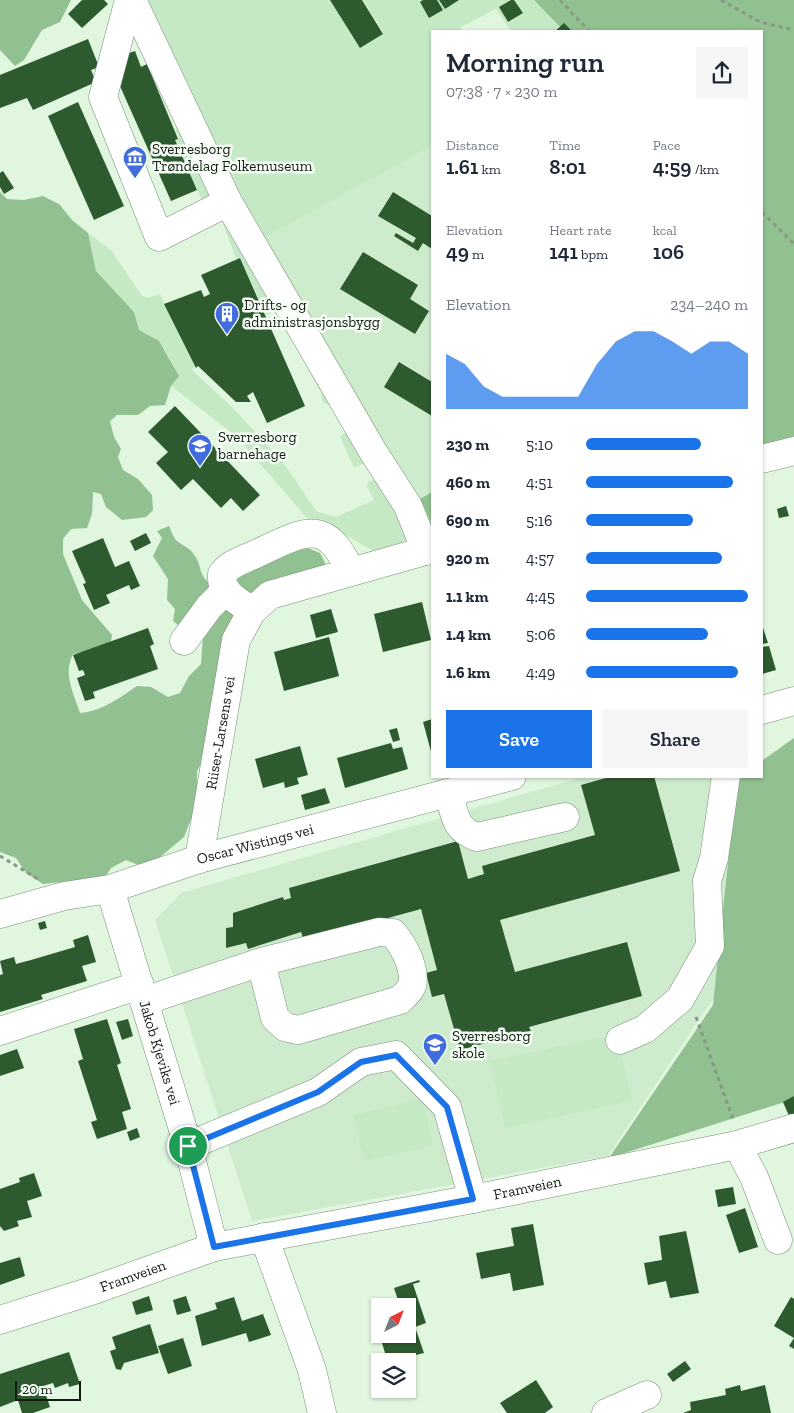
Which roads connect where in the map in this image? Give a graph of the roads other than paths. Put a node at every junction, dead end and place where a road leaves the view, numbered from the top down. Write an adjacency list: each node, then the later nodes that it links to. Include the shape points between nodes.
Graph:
1 (130, 0): 2 (street); 2 (street, via 103,97 158,237)
2 (228, 202): 5 (street, via 408,506)
3 (794, 451): 4 (street)
4 (763, 459)
5 (429, 550): 6 (street, Riiser-Larsens vei)
6 (350, 571): 7 (street, via 335,542 310,533 286,540 226,568 221,582); 8 (street, Riiser-Larsens vei, via 270,595)
7 (225, 591): 8 (street); 9 (street)
8 (252, 611): 16 (street, Riiser-Larsens vei, via 236,640)
9 (184, 641)
10 (794, 701): 11 (street)
11 (763, 710)
12 (505, 778): 14 (street, Oscar Wistings vei)
13 (726, 778): 22 (street, via 714,858 707,881 710,946 680,999 645,1029)
14 (449, 793): 15 (street, via 457,824 477,837); 16 (street, Oscar Wistings vei)
15 (565, 817)
16 (199, 859): 17 (street, Oscar Wistings vei)
17 (110, 889): 18 (street, Oscar Wistings vei, via 64,896); 20 (street, Jakob Kjeviks vei)
18 (0, 914)
19 (261, 962): 19 (street, via 379,932 393,933 404,947 413,981 400,1000 298,1030 285,1027 275,1018); 20 (street)
20 (142, 993): 21 (street); 25 (street, Jakob Kjeviks vei)
21 (0, 1031)
22 (620, 1040)
23 (794, 1128): 24 (street, Framveien)
24 (737, 1145): 26 (street, Framveien); 28 (street, via 754,1178)
25 (188, 1146): 26 (street, via 318,1092 361,1062 396,1055 447,1107); 29 (street, Jakob Kjeviks vei)
26 (473, 1199): 27 (street, Framveien)
27 (264, 1237): 29 (street, Framveien); 32 (street, via 312,1370)
28 (778, 1240)
29 (214, 1247): 30 (street, Framveien)
30 (0, 1320)
31 (647, 1395): 33 (street)
32 (322, 1413)
33 (606, 1413)

